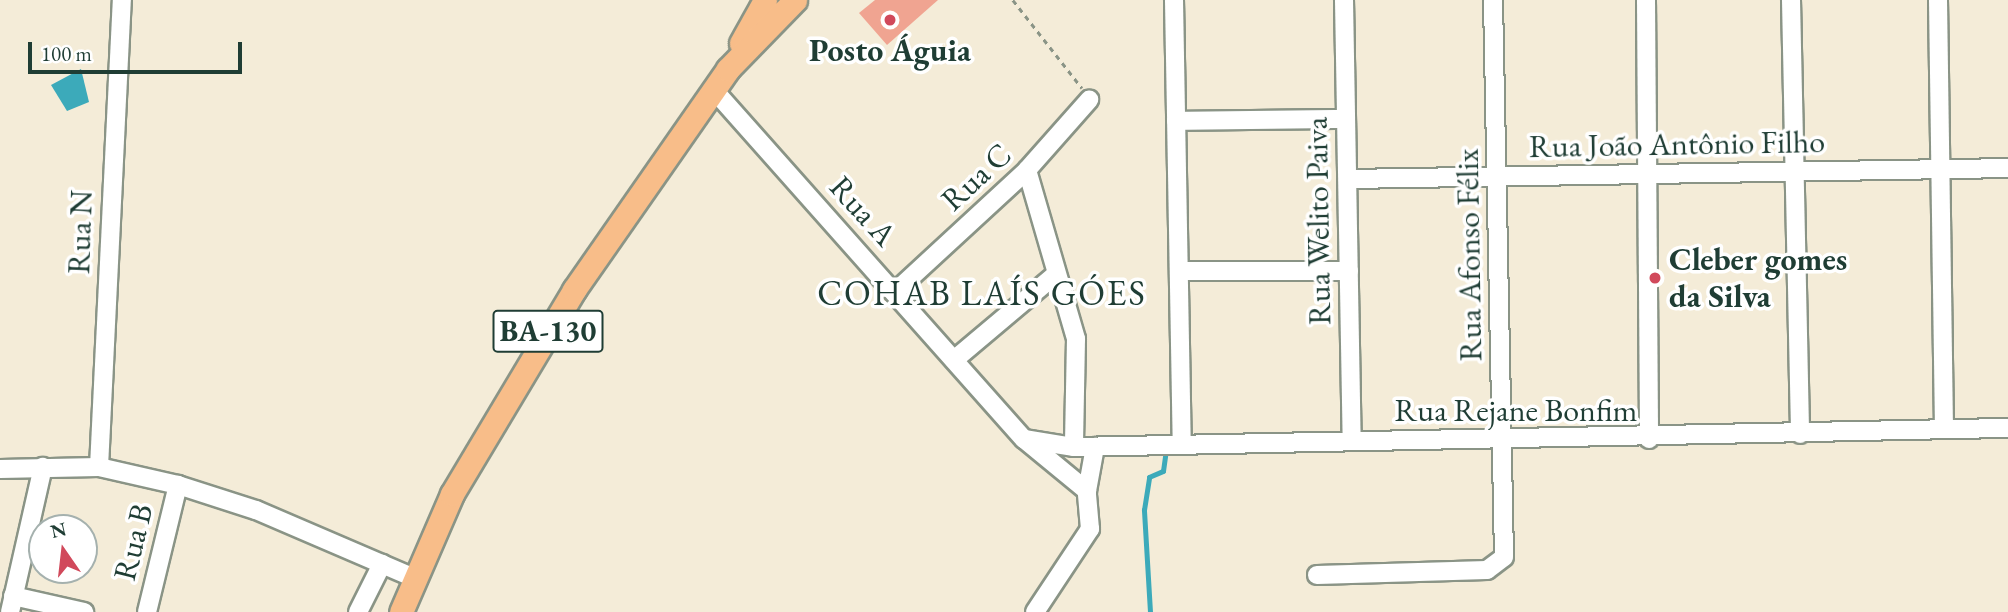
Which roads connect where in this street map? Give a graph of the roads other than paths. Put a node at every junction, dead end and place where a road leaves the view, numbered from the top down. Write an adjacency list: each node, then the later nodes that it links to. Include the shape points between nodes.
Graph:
1 (122, 0): 36 (street, Rua N)
2 (1174, 0): 12 (street)
3 (1344, 0): 11 (street, Rua Welito Paiva)
4 (1493, 0): 18 (street, Rua Afonso Félix)
5 (1646, 0): 17 (street)
6 (1791, 0): 16 (street)
7 (1938, 0): 14 (street)
8 (782, 3): 9 (main road, BA-130)
9 (713, 89): 23 (street, Rua A); 42 (main road, BA-130, via 522,373 452,494)
10 (1089, 100): 15 (street, Rua C)
11 (1346, 119): 12 (street); 19 (street, Rua Welito Paiva)
12 (1176, 121): 20 (street)
13 (2008, 168): 14 (street, Rua João Antônio Filho)
14 (1945, 169): 16 (street, Rua João Antônio Filho); 26 (street)
15 (1027, 170): 22 (street); 23 (street, Rua C)
16 (1795, 172): 17 (street, Rua João Antônio Filho); 27 (street)
17 (1647, 174): 18 (street, Rua João Antônio Filho); 30 (street)
18 (1497, 176): 19 (street, Rua João Antônio Filho); 28 (street, Rua Afonso Félix)
19 (1348, 178): 21 (street, Rua Welito Paiva)
20 (1179, 271): 21 (street); 32 (street)
21 (1349, 271): 31 (street, Rua Welito Paiva)
22 (1056, 274): 24 (street); 33 (street, via 1076,339)
23 (896, 291): 24 (street, Rua A)
24 (954, 360): 29 (street, Rua A)
25 (2008, 428): 26 (street, Rua Rejane Bonfim)
26 (1944, 429): 27 (street, Rua Rejane Bonfim)
27 (1800, 434): 30 (street, Rua Rejane Bonfim)
28 (1503, 438): 30 (street, Rua Rejane Bonfim); 31 (street, Rua Rejane Bonfim); 41 (street, Rua Afonso Félix, via 1505,550 1487,570)
29 (1024, 439): 33 (street, Rua Rejane Bonfim); 39 (street, Rua A)
30 (1649, 439)
31 (1352, 441): 32 (street, Rua Rejane Bonfim)
32 (1182, 443): 34 (street, Rua Rejane Bonfim)
33 (1074, 447): 34 (street, Rua Rejane Bonfim)
34 (1096, 447): 39 (street)
35 (43, 467): 36 (street); 37 (street); 43 (street)
36 (99, 467): 38 (street)
37 (0, 469)
38 (178, 485): 40 (street, via 256,510); 45 (street, Rua B)
39 (1087, 491): 48 (street, via 1090,529)
40 (382, 564): 42 (street); 46 (street)
41 (1317, 575)
42 (415, 578): 47 (main road, BA-130)
43 (11, 604): 44 (street)
44 (84, 612)
45 (147, 612)
46 (358, 612)
47 (401, 612)
48 (1035, 612)

